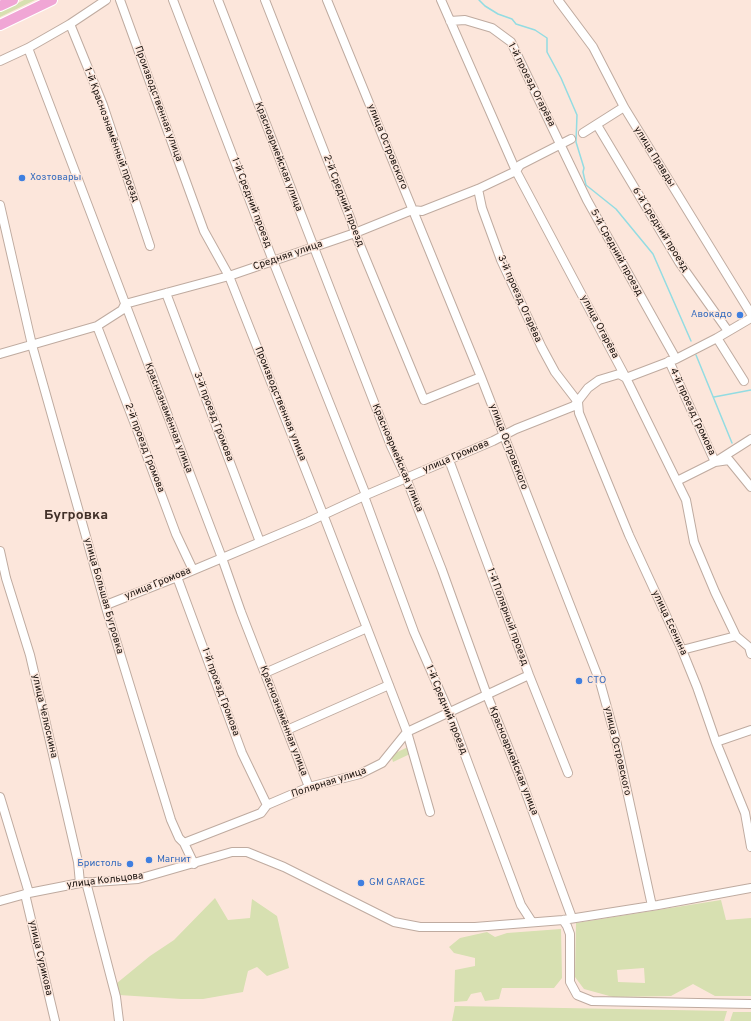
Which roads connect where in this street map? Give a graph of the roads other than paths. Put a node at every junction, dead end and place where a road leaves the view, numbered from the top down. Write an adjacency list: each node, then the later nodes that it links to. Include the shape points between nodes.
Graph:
1 (13, 0): 11 (main road)
2 (52, 0): 14 (main road)
3 (106, 0): 13 (street)
4 (120, 0): 30 (street, Производственная улица, via 204,231)
5 (173, 0): 29 (street, 1-й Средний проезд)
6 (218, 0): 28 (street, Красноармейская улица)
7 (265, 0): 26 (street, 2-й Средний проезд)
8 (327, 0): 25 (street, улица Островского)
9 (441, 0): 12 (street, улица Огарёва)
10 (558, 0): 17 (street, улица Правды, via 593,47)
11 (0, 6)
12 (450, 21): 21 (street, 1-й проезд Огарёва, via 465,20 492,28 511,42); 22 (street, улица Огарёва)
13 (70, 24): 15 (street); 27 (street, 1-й Краснознамённый проезд, via 102,105)
14 (0, 25)
15 (28, 48): 16 (street); 32 (street, Краснознамённая улица)
16 (0, 61)
17 (624, 107): 18 (street); 33 (street, улица Правды)
18 (597, 125): 19 (street); 36 (street, 6-й Средний проезд, via 679,262)
19 (583, 133)
20 (570, 139): 21 (street, Средняя улица)
21 (560, 145): 22 (street, Средняя улица, via 520,165); 40 (street, 5-й Средний проезд, via 586,200)
22 (516, 171): 23 (street, Средняя улица); 42 (street, улица Огарёва)
23 (478, 189): 25 (street, Средняя улица, via 422,211); 44 (street, 3-й проезд Огарёва, via 482,208 501,260 542,348 555,372)
24 (0, 205): 38 (street, улица Большая Бугровка)
25 (412, 210): 26 (street, Средняя улица); 41 (street, улица Островского)
26 (355, 233): 28 (street, Средняя улица); 41 (street, 2-й Средний проезд, via 424,400)
27 (150, 246)
28 (313, 247): 29 (street, Средняя улица); 49 (street, Красноармейская улица)
29 (273, 261): 30 (street, Средняя улица); 52 (street, 1-й Средний проезд)
30 (229, 276): 31 (street, Средняя улица); 53 (street, Производственная улица)
31 (166, 293): 32 (street, Средняя улица); 54 (street, 3-й проезд Громова)
32 (125, 304): 35 (street, Средняя улица, via 122,310); 56 (street, Краснознамённая улица)
33 (751, 314)
34 (751, 318): 36 (street, улица Громова)
35 (97, 326): 38 (street, Средняя улица); 57 (street, 2-й проезд Громова, via 176,534)
36 (728, 331): 37 (street, улица Громова)
37 (717, 338): 40 (street, улица Громова); 43 (street)
38 (32, 345): 39 (street, Средняя улица); 59 (street, улица Большая Бугровка)
39 (0, 354)
40 (672, 360): 42 (street, улица Громова); 48 (street, 4-й проезд Громова)
41 (481, 377): 45 (street, улица Островского)
42 (626, 378): 44 (street, улица Громова, via 619,374 599,380 588,388); 50 (street, улица Огарёва)
43 (744, 381)
44 (578, 402): 45 (street, улица Громова); 62 (street, улица Есенина, via 579,413 629,535)
45 (504, 436): 47 (street, улица Громова); 85 (street, улица Островского, via 600,682 616,740)
46 (751, 439): 48 (street)
47 (449, 460): 49 (street, улица Громова); 65 (street, 1-й Полярный проезд)
48 (715, 462): 50 (street); 51 (street, 4-й проезд Громова, via 729,460)
49 (406, 478): 52 (street, улица Громова); 67 (street, Красноармейская улица, via 465,632)
50 (677, 481): 61 (street, улица Огарёва, via 686,500 694,542)
51 (751, 487)
52 (365, 495): 53 (street, улица Громова); 68 (street, 1-й Средний проезд, via 414,632)
53 (323, 514): 54 (street, улица Громова); 60 (street, Производственная улица)
54 (260, 542): 56 (street, улица Громова)
55 (0, 551): 81 (street, улица Челюскина, via 30,655)
56 (222, 558): 57 (street, улица Громова); 64 (street, Краснознамённая улица)
57 (193, 570): 58 (street, улица Громова)
58 (177, 577): 59 (street, улица Громова); 76 (street, 1-й проезд Громова, via 242,753)
59 (106, 605): 78 (street, улица Большая Бугровка, via 170,820)
60 (367, 628): 64 (street); 66 (street, Производственная улица)
61 (736, 636): 62 (street); 63 (street, улица Огарёва, via 749,648)
62 (682, 650): 72 (street, улица Есенина)
63 (751, 654)
64 (265, 673): 69 (street, Краснознамённая улица)
65 (529, 675): 67 (street, Полярная улица); 73 (street, 1-й Полярный проезд)
66 (389, 685): 69 (street); 71 (street, Производственная улица)
67 (486, 695): 68 (street, Полярная улица); 86 (street, Красноармейская улица, via 520,774)
68 (449, 712): 71 (street, Полярная улица); 87 (street, 1-й Средний проезд, via 521,905)
69 (287, 730): 74 (street, Краснознамённая улица)
70 (751, 730): 72 (street)
71 (407, 732): 74 (street, Полярная улица, via 382,763 360,774); 77 (street, Производственная улица)
72 (716, 742): 79 (street, улица Есенина, via 745,813)
73 (568, 773)
74 (309, 787): 76 (street, Полярная улица)
75 (0, 797): 83 (street, улица Сурикова)
76 (267, 805): 78 (street, Полярная улица, via 261,812)
77 (430, 812)
78 (184, 843): 80 (street, улица Большая Бугровка)
79 (751, 847)
80 (194, 864): 81 (street, улица Кольцова, via 138,879); 87 (street, улица Кольцова, via 232,852 247,852 284,867 396,922 420,927 468,927)
81 (83, 882): 83 (street, улица Кольцова); 90 (street, улица Челюскина, via 116,997)
82 (751, 888): 85 (street)
83 (27, 894): 84 (street, улица Кольцова); 89 (street, улица Сурикова)
84 (0, 901)
85 (652, 906): 86 (street)
86 (567, 919): 87 (street); 88 (street, Красноармейская улица, via 570,934 570,982 577,995 592,1002)
87 (532, 922)
88 (751, 1004)
89 (55, 1021)
90 (119, 1021)

